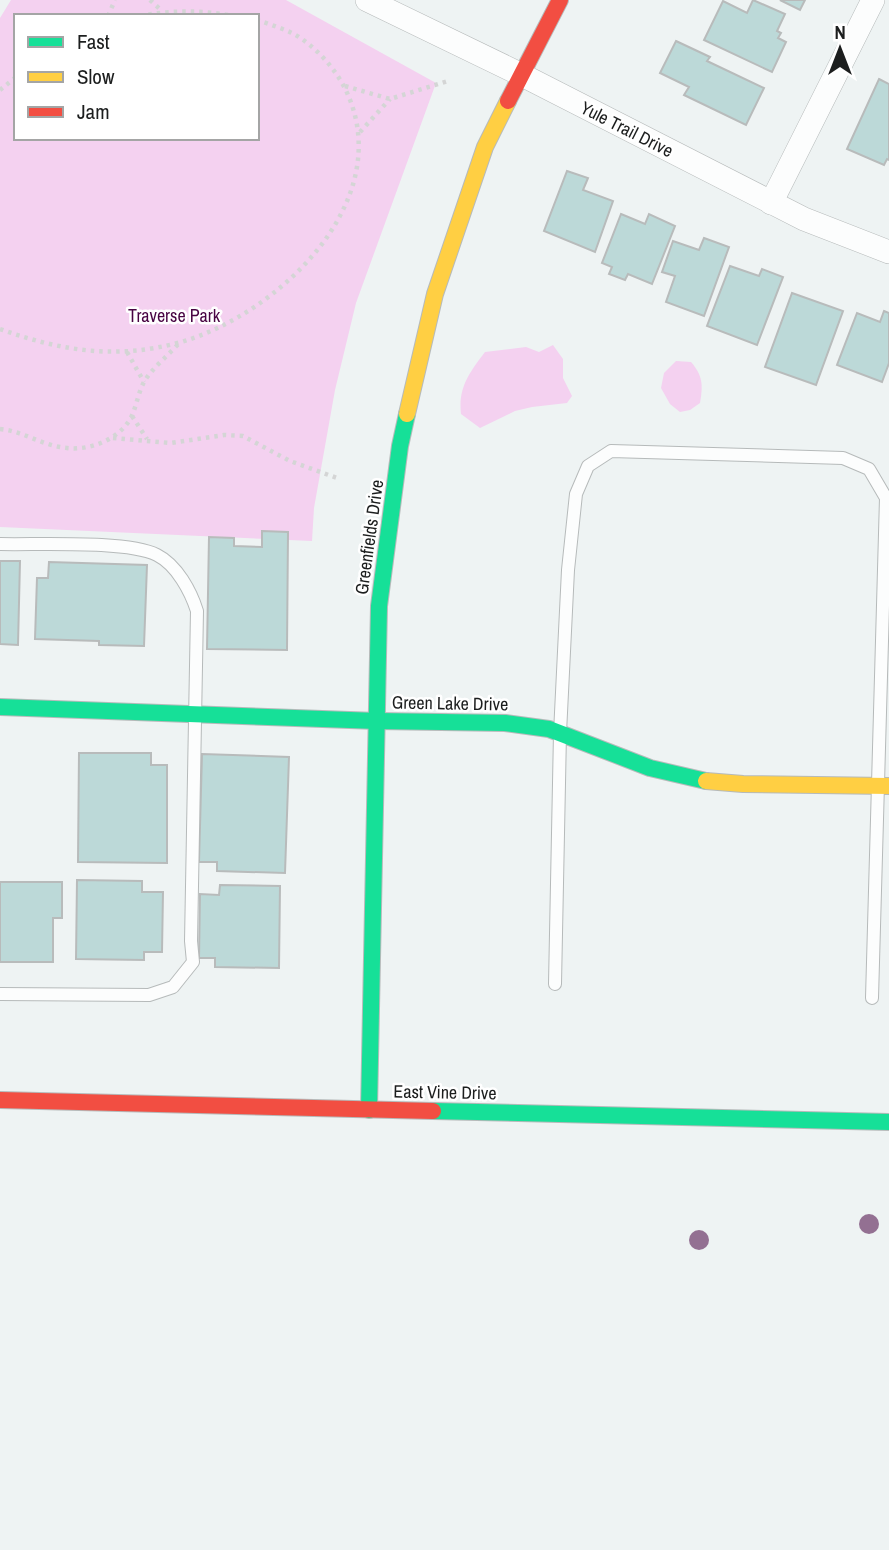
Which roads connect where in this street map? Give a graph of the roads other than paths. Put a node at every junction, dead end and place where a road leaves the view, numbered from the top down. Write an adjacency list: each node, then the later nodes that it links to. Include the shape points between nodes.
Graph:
1 (368, 0): 4 (street, Yule Trail Drive)
2 (560, 0): 4 (street, Greenfields Drive)
3 (873, 0): 5 (street)
4 (522, 75): 5 (street, Yule Trail Drive); 10 (street, Greenfields Drive, via 485,147 435,293 400,446 379,606)
5 (771, 203): 6 (street, Yule Trail Drive)
6 (889, 252)
7 (0, 544): 9 (lane, via 124,547 158,555 175,571 197,611)
8 (0, 707): 9 (street, Green Lake Drive)
9 (195, 714): 10 (street, Green Lake Drive); 14 (lane, via 192,962 173,987 149,995)
10 (377, 721): 11 (street, Green Lake Drive, via 505,723); 17 (street, Greenfields Drive)
11 (560, 733): 12 (street, Green Lake Drive, via 695,780); 12 (lane, via 568,570 576,494 588,466 611,451 843,458 869,469 886,498); 13 (lane)
12 (884, 786): 15 (lane)
13 (555, 984)
14 (0, 994)
15 (872, 998)
16 (0, 1100): 17 (street, East Vine Drive)
17 (369, 1110): 18 (street, East Vine Drive)
18 (889, 1122)

